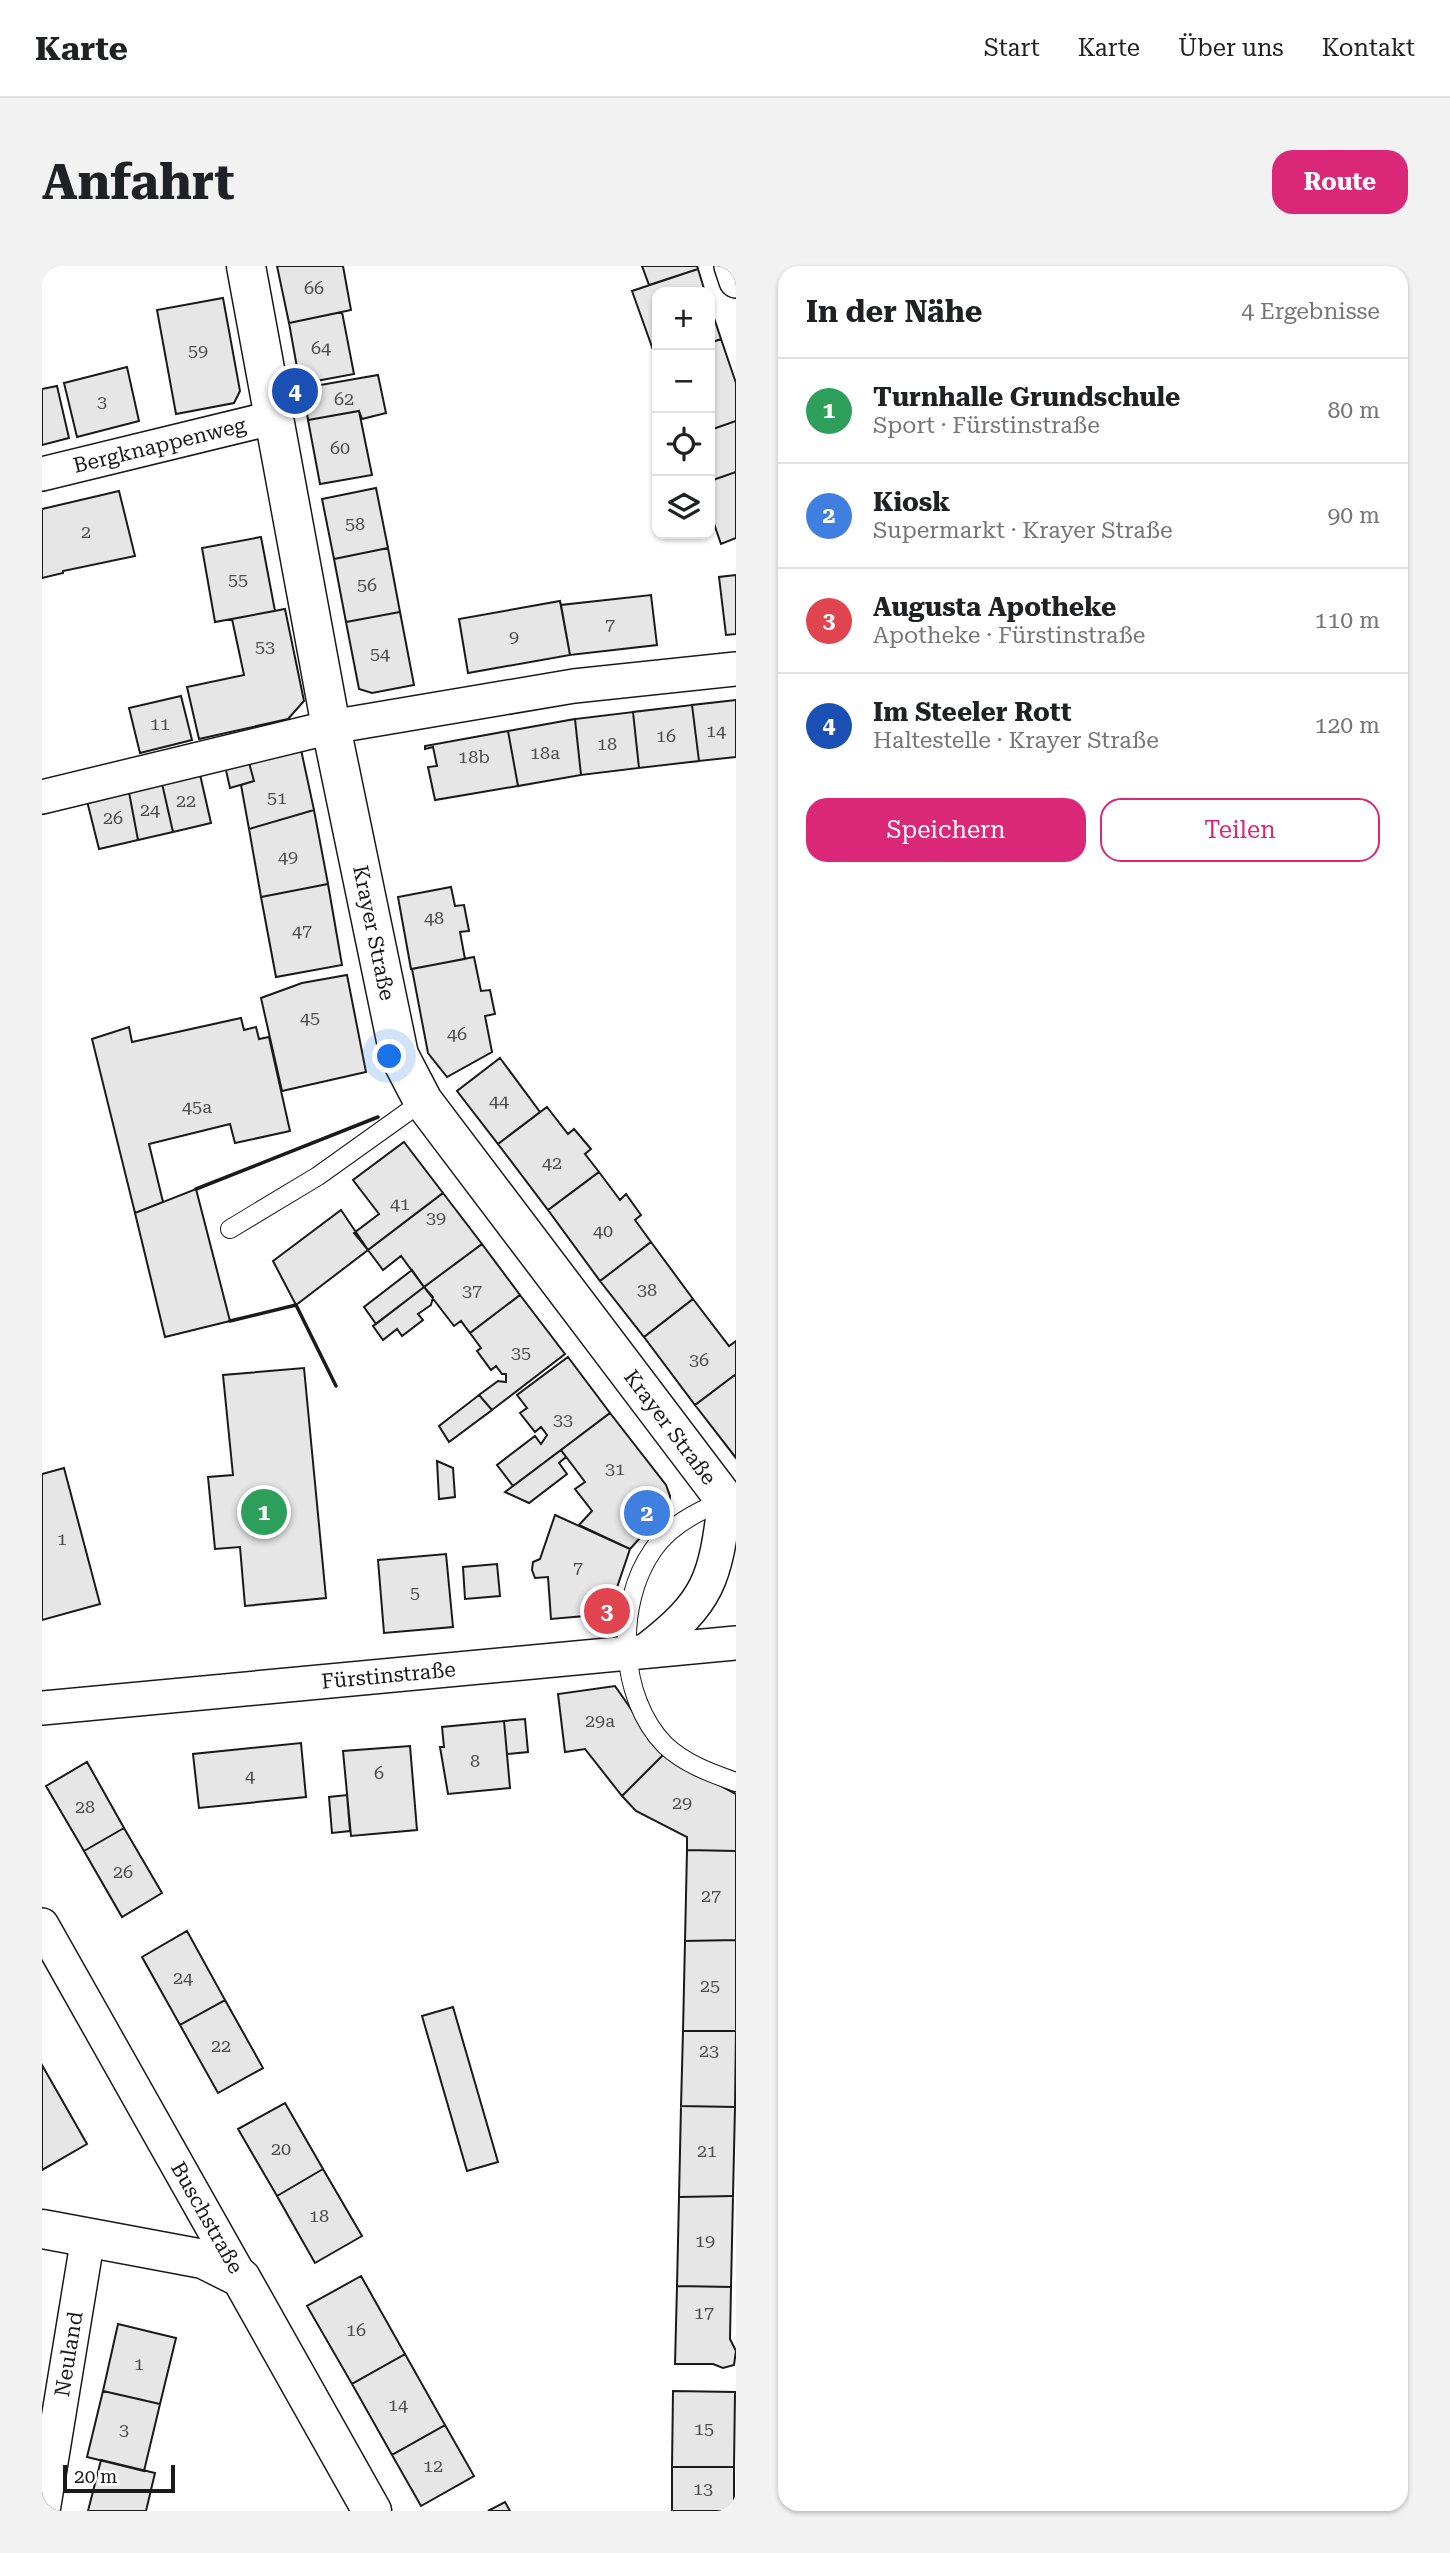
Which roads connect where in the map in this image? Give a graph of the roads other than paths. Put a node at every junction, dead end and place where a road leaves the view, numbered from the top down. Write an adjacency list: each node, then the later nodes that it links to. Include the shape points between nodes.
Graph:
1 (246, 266): 4 (main road, Krayer Straße)
2 (731, 266): 3 (street)
3 (736, 281)
4 (276, 417): 5 (street, Bergknappenweg); 7 (main road, Krayer Straße)
5 (42, 474)
6 (736, 669): 7 (street, via 574,686)
7 (331, 727): 8 (street); 9 (main road, Krayer Straße, via 399,1055)
8 (42, 797)
9 (423, 1101): 10 (lane, via 318,1176); 11 (main road, Krayer Straße)
10 (230, 1229)
11 (732, 1506): 13 (street, Krayer Straße, via 706,1590 680,1625); 13 (lane, via 681,1522 653,1550 627,1612)
12 (736, 1643): 13 (street, Fürstinstraße)
13 (636, 1653): 14 (street, Fürstinstraße); 15 (lane, via 636,1699 665,1744 697,1768)
14 (42, 1707)
15 (736, 1782)
16 (42, 1925): 19 (street, Buschstraße)
17 (42, 2229): 18 (main road)
18 (88, 2237): 19 (main road, via 203,2259); 20 (street, Neuland)
19 (241, 2278): 21 (main road, Buschstraße)
20 (43, 2511)
21 (372, 2511)

